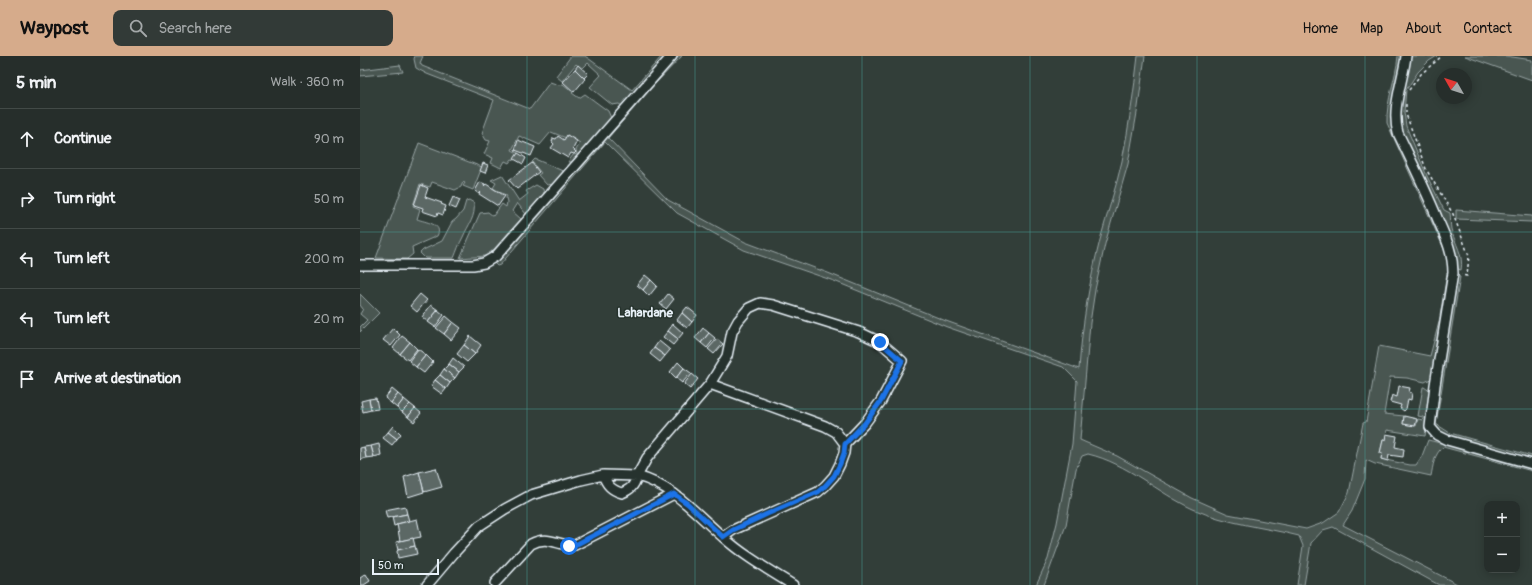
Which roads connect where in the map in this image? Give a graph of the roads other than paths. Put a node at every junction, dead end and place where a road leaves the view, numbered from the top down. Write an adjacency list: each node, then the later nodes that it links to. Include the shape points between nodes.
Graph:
1 (672, 56): 3 (street, via 496,256 484,263 473,265)
2 (1406, 56): 6 (street, via 1395,109 1395,122 1436,213 1454,263 1430,427 1446,440)
3 (360, 265)
4 (710, 384): 5 (street, via 825,426 836,432); 5 (street, via 728,356 732,332 738,321 749,308 760,303 859,332 880,342 902,361 881,401); 8 (street, via 647,458)
5 (845, 444): 10 (street, via 834,476 818,492)
6 (1532, 464)
7 (603, 475): 8 (street); 8 (street, via 613,490 622,493 630,489); 12 (street, via 531,495 505,509 479,526)
8 (637, 476): 9 (street, via 651,480)
9 (674, 494): 10 (street); 11 (street, via 575,545 569,546 549,540 536,541)
10 (723, 537): 13 (street, via 754,562)
11 (494, 583)
12 (427, 585)
13 (793, 585)

